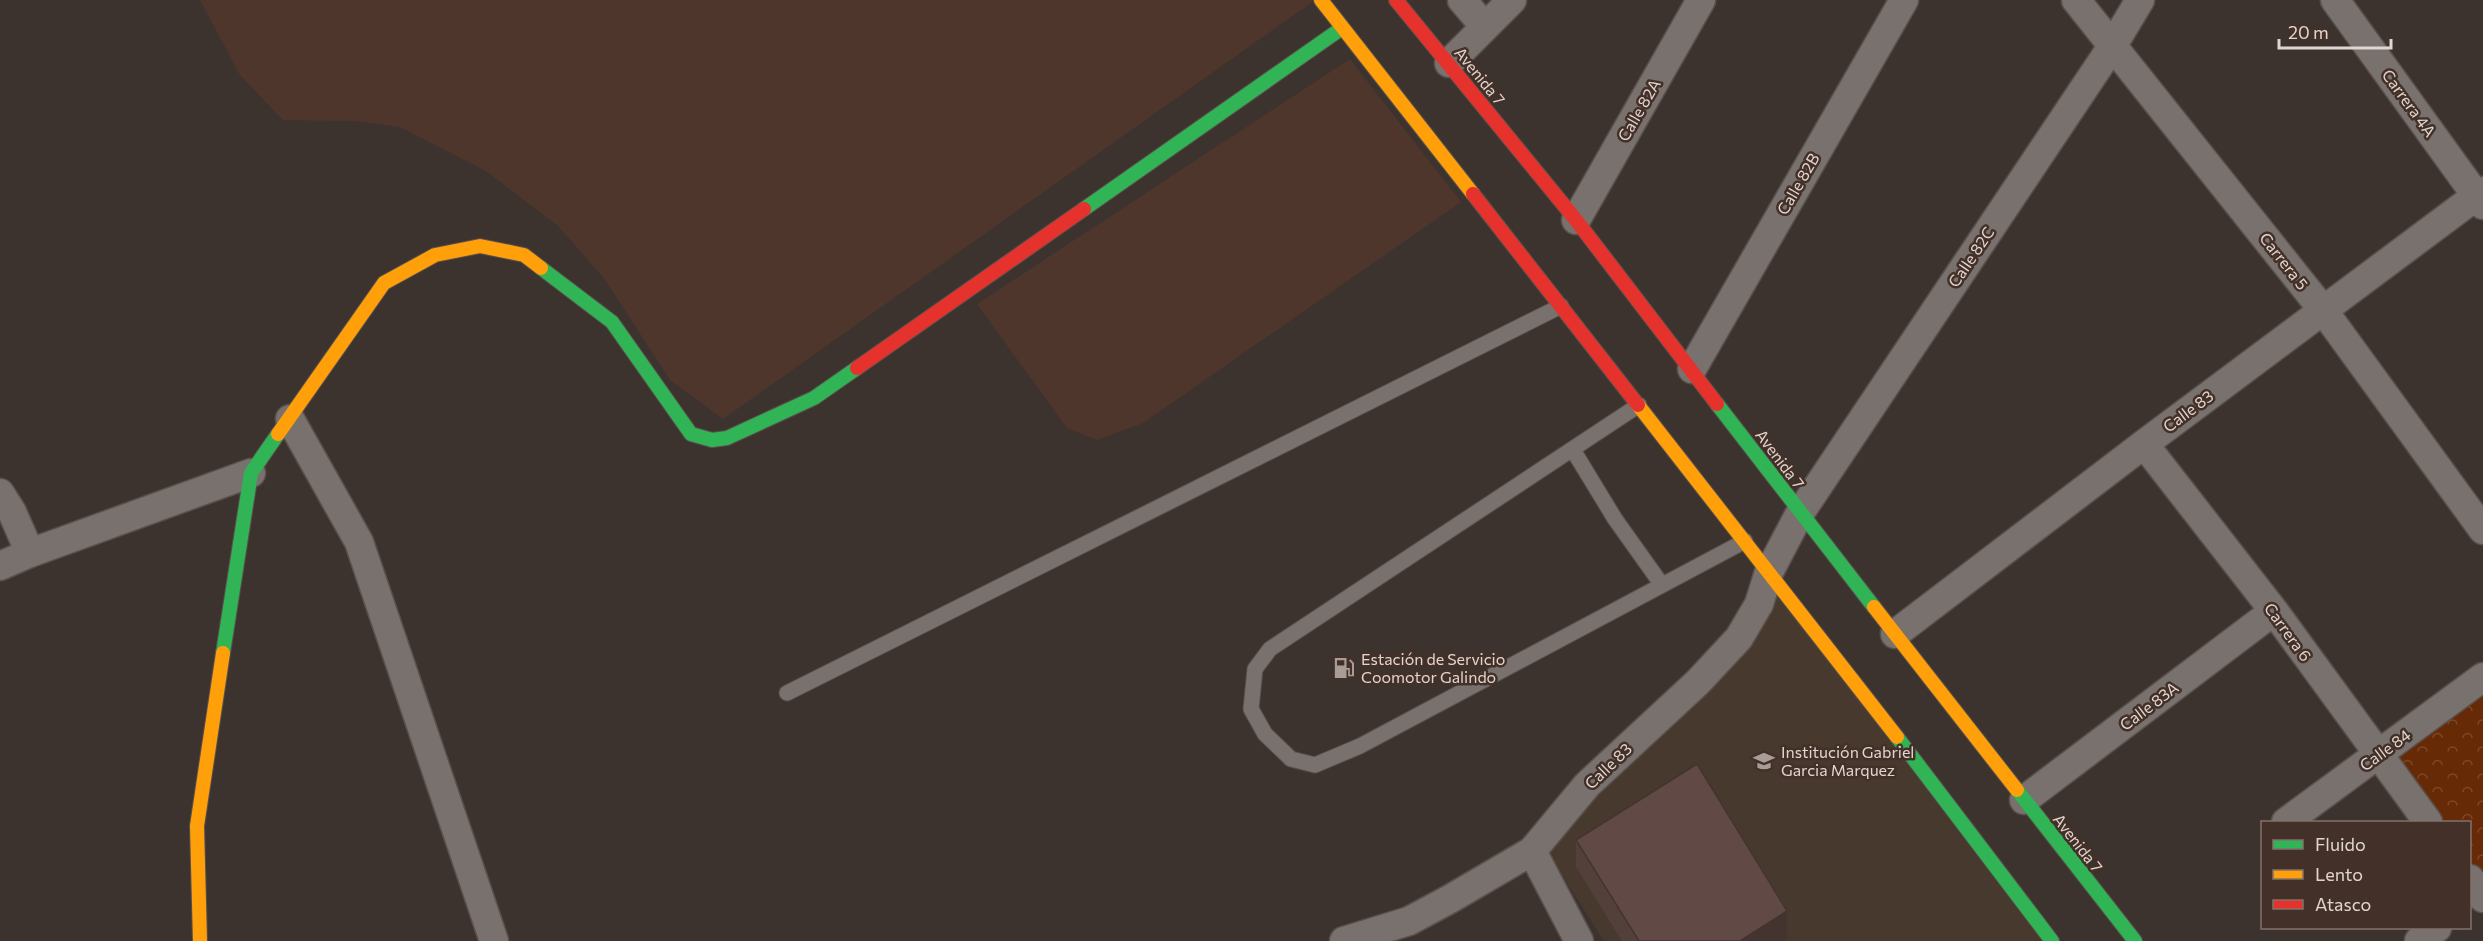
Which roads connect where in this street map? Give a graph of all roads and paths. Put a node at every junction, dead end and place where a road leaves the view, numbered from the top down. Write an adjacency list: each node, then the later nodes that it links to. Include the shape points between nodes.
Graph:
1 (1321, 0): 10 (main road)
2 (1396, 0): 13 (main road, Avenida 7)
3 (1462, 0): 11 (street)
4 (1512, 0): 11 (street)
5 (1701, 0): 15 (street, Calle 82A)
6 (1904, 0): 18 (street, Calle 82B)
7 (2076, 0): 12 (street, Carrera 5)
8 (2140, 0): 12 (street, Calle 82C)
9 (2335, 0): 14 (street, Carrera 4A)
10 (1342, 27): 16 (main road); 20 (main road, via 814,398 727,438 712,440 691,434 612,322 524,255 480,246 435,255 384,283)
11 (1485, 27): 13 (street)
12 (2113, 45): 17 (street, Carrera 5); 25 (street, Calle 82C)
13 (1449, 63): 15 (main road, Avenida 7)
14 (2481, 198): 17 (street, Calle 83)
15 (1576, 220): 18 (main road, Avenida 7)
16 (1561, 306): 19 (main road); 35 (lane)
17 (2323, 310): 21 (street, Calle 83); 26 (street, Carrera 5)
18 (1692, 369): 25 (main road, Avenida 7)
19 (1639, 405): 22 (lane); 27 (main road)
20 (290, 418): 23 (main road); 43 (street, via 359,542)
21 (2144, 444): 32 (street, Carrera 6); 33 (street, Calle 83)
22 (1572, 450): 31 (lane); 31 (lane, via 1270,649 1255,669 1251,709 1265,734 1291,759 1315,765 1360,746)
23 (251, 473): 28 (street); 42 (main road, via 197,826)
24 (0, 493): 28 (street)
25 (1800, 513): 30 (street, Calle 83); 33 (main road, Avenida 7)
26 (2483, 530)
27 (1745, 541): 30 (main road); 31 (lane)
28 (30, 553): 29 (street)
29 (0, 566)
30 (1769, 572): 40 (street, Calle 83, via 1759,604 1739,638 1698,682 1587,785); 46 (main road)
31 (1662, 585)
32 (2274, 611): 36 (street, Carrera 6); 37 (street, Calle 83A)
33 (1895, 634): 37 (main road, Avenida 7)
34 (2483, 677): 36 (street, Calle 84)
35 (787, 693)
36 (2378, 755): 38 (street, Calle 84); 39 (street, Carrera 6)
37 (2024, 800): 47 (main road, Avenida 7)
38 (2287, 821)
39 (2427, 821)
40 (1532, 851): 44 (street, Calle 83, via 1409,921); 45 (street)
41 (2434, 929): 48 (street)
42 (200, 941)
43 (494, 941)
44 (1344, 941)
45 (1579, 941)
46 (2052, 941)
47 (2135, 941)
48 (2419, 941)

